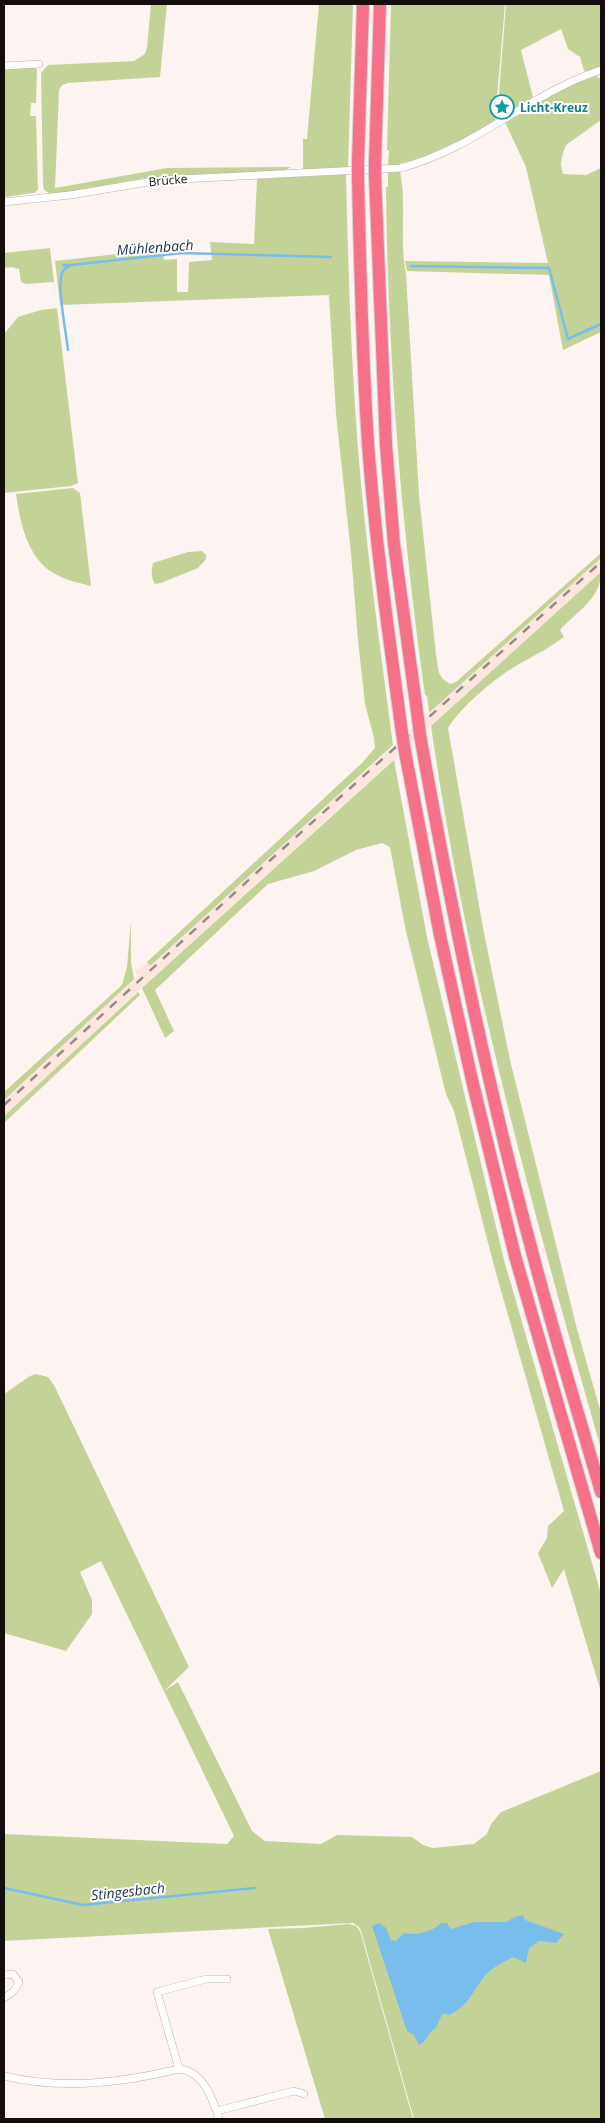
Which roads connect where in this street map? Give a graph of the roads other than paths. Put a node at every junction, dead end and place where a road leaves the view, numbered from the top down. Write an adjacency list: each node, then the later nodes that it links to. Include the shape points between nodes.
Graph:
1 (364, 4): 8 (highway, bridge, via 358,178 368,444 402,733 440,935 515,1256)
2 (380, 4): 7 (highway, bridge, via 375,169 386,445 396,554 420,735 488,1076 532,1251)
3 (39, 64): 4 (street)
4 (4, 66)
5 (601, 70): 6 (street, Brücke, via 556,88 457,146 421,162 384,170 160,180)
6 (4, 202)
7 (601, 1492)
8 (601, 1553)
9 (4, 1975): 11 (street, via 14,1974 18,1982 14,1991)
10 (227, 1979): 12 (street, via 206,1979 157,1992)
11 (4, 1998)
12 (179, 2069): 13 (street, via 113,2083 26,2081); 15 (street, via 198,2077)
13 (4, 2076)
14 (304, 2094): 15 (street, via 294,2091)
15 (217, 2111): 16 (street)
16 (219, 2119)

